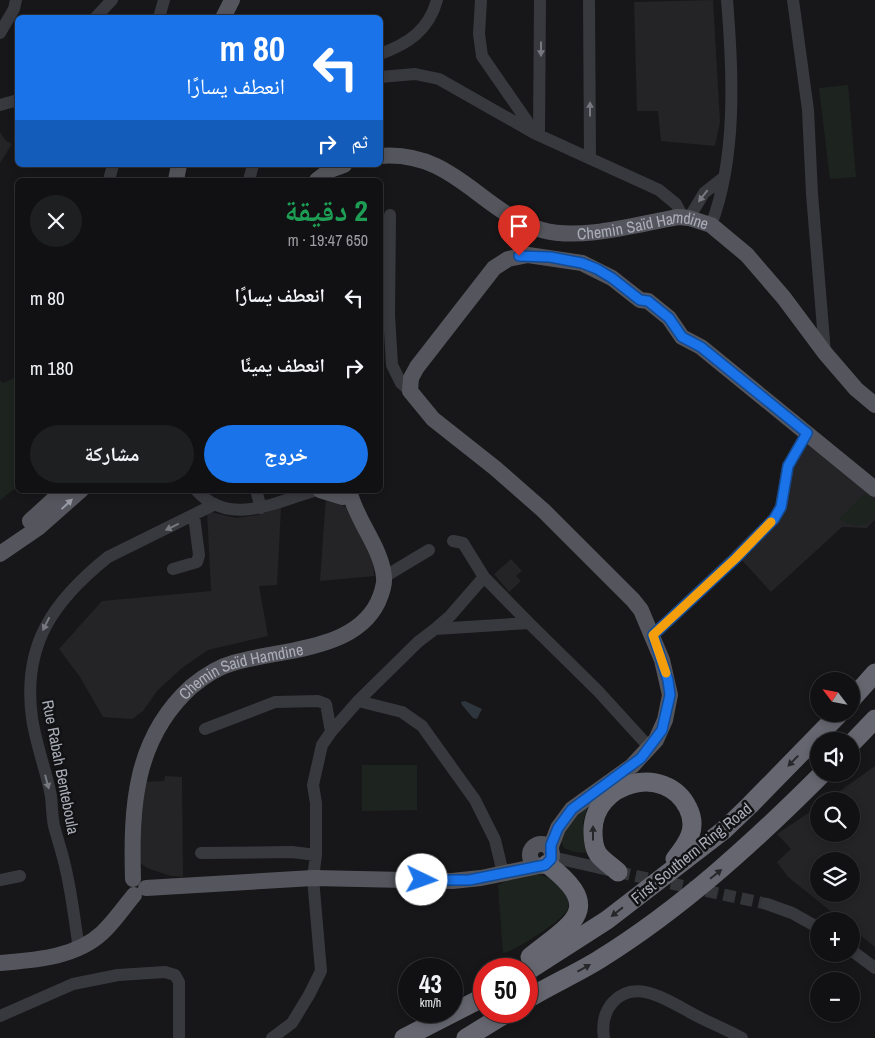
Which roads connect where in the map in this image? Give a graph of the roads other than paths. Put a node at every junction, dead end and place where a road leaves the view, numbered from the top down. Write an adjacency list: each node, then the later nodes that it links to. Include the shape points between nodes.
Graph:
1 (16, 0): 16 (street, via 14,10)
2 (112, 0): 12 (street)
3 (164, 0): 13 (street)
4 (232, 0): 14 (main road)
5 (242, 0): 15 (main road)
6 (437, 0): 17 (street, via 425,27 405,43)
7 (481, 0): 21 (street, via 479,34 482,56)
8 (540, 0): 21 (street, one-way to 21)
9 (589, 0): 23 (street, one-way to 9)
10 (726, 0): 26 (street, via 731,118)
11 (793, 0): 30 (street, via 808,110)
12 (98, 15)
13 (161, 15)
14 (224, 15)
15 (235, 15)
16 (0, 33)
17 (383, 53)
18 (383, 77): 21 (street, via 415,74 433,77)
19 (15, 101): 20 (street)
20 (0, 105)
21 (535, 133): 23 (street)
22 (383, 156): 28 (main road, Chemin Saïd Hamdine, via 399,156 439,166 515,218 544,231 578,234)
23 (590, 158): 28 (street, via 659,190)
24 (338, 167): 25 (main road)
25 (320, 178)
26 (723, 178): 28 (street, one-way to 28, via 704,193); 29 (street, via 722,197)
27 (390, 216): 31 (street, via 391,358 395,375)
28 (686, 217): 29 (main road, Chemin Saïd Hamdine)
29 (712, 225): 30 (main road, Chemin Saïd Hamdine, via 747,255)
30 (825, 353): 32 (main road, Chemin Saïd Hamdine, via 856,389)
31 (410, 391): 33 (main road, via 411,378 417,366 494,268 508,259 528,255 582,263 612,278 640,300 648,301 669,318 682,337 701,347); 57 (main road, via 433,419 495,468 570,536 641,610)
32 (875, 405)
33 (807, 433): 34 (main road); 57 (street, via 788,466 781,507 774,519)
34 (875, 489)
35 (61, 493): 49 (main road)
36 (78, 493): 51 (main road, one-way to 36, via 38,528)
37 (200, 493): 45 (street)
38 (253, 493): 46 (street)
39 (256, 493): 46 (street)
40 (287, 493): 44 (street)
41 (310, 493): 44 (street)
42 (332, 493): 43 (main road)
43 (346, 496): 54 (main road, Chemin Saïd Hamdine, via 376,550)
44 (279, 503): 46 (street)
45 (215, 504): 46 (street); 47 (street, Rue Rabah Benteboula)
46 (256, 508)
47 (194, 516): 52 (street, via 197,562); 80 (street, Rue Rabah Benteboula, one-way to 80, via 108,557 89,573 48,619 32,660 29,683 32,718 51,795)
48 (453, 541): 53 (street, via 463,543)
49 (0, 543)
50 (429, 550): 54 (street)
51 (0, 554)
52 (173, 569)
53 (484, 577): 55 (street); 56 (street)
54 (384, 578): 77 (main road, Chemin Saïd Hamdine, via 376,607 349,633 338,639 232,663 202,678 171,710 149,744 138,774 132,839)
55 (529, 623): 56 (street); 66 (street)
56 (435, 629): 60 (street)
57 (653, 635): 66 (main road, via 670,695 662,730)
58 (875, 673): 59 (highway)
59 (860, 690)
60 (358, 701): 64 (street); 72 (street, via 402,712 422,726 475,800 495,840)
61 (875, 719): 65 (highway)
62 (831, 722): 74 (highway, First Southern Ring Road, one-way to 74, via 724,830)
63 (205, 729): 64 (street, via 276,702 318,701 326,704)
64 (331, 732): 69 (street, via 322,745 313,785)
65 (860, 735)
66 (650, 748): 70 (main road, via 632,766 577,804)
67 (814, 782): 86 (highway, First Southern Ring Road, one-way to 67, via 600,960 666,914 721,870)
68 (201, 853): 69 (street, via 292,852)
69 (316, 855): 75 (street)
70 (543, 855): 71 (street); 72 (main road); 82 (highway, via 570,882 579,901 579,912 570,926)
71 (618, 872): 74 (highway, one-way to 74, via 597,853 593,841 598,810 604,800 622,788 645,781 657,782 672,788 682,798 691,813 693,825 691,836)
72 (503, 873): 75 (main road, via 452,881)
73 (20, 876): 76 (street)
74 (662, 877): 84 (highway, First Southern Ring Road, one-way to 84, via 606,920)
75 (314, 878): 77 (main road); 94 (street, via 320,971 292,1023)
76 (0, 880)
77 (137, 887): 80 (main road, via 102,934)
78 (767, 904): 79 (street)
79 (810, 923)
80 (79, 949): 83 (main road, via 49,957)
81 (860, 957): 85 (street)
82 (531, 958)
83 (0, 963)
84 (538, 964)
85 (875, 968)
86 (563, 980): 87 (highway, First Southern Ring Road); 89 (highway)
87 (538, 994)
88 (473, 1003): 95 (highway)
89 (538, 1003)
90 (0, 1016): 93 (street, via 73,984 118,975 165,972 175,975 178,982)
91 (490, 1023): 96 (highway)
92 (508, 1023): 97 (highway)
93 (179, 1038)
94 (272, 1038)
95 (404, 1038)
96 (466, 1038)
97 (486, 1038)
98 (604, 1038): 99 (street, via 603,1022 610,1006 624,994 638,991 665,999)
99 (742, 1038)

